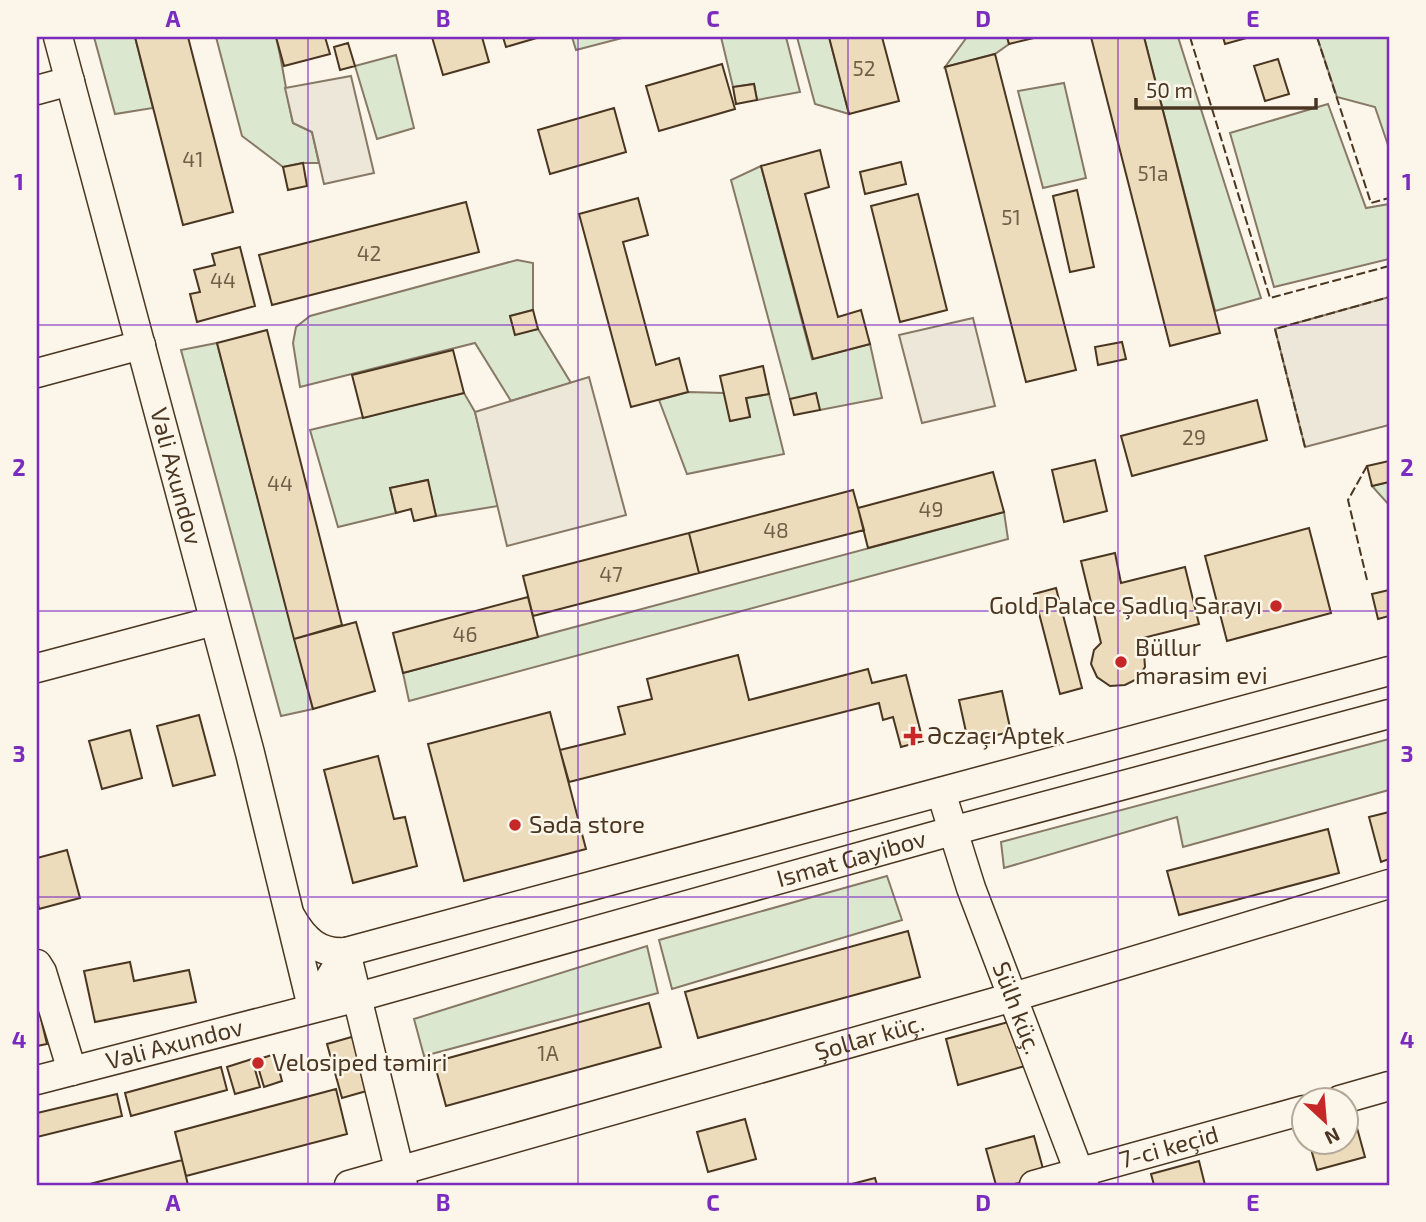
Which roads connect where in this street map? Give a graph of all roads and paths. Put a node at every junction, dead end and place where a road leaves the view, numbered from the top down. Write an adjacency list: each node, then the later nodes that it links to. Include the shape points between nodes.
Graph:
1 (58, 37): 2 (street, Vəli Axundov)
2 (70, 81): 3 (street); 4 (street, Vəli Axundov)
3 (37, 90)
4 (141, 345): 5 (street); 6 (street, Vəli Axundov)
5 (37, 373)
6 (214, 621): 7 (street); 13 (street, Vəli Axundov)
7 (37, 668)
8 (1379, 674): 9 (street); 10 (street, Ismat Gayibov)
9 (1384, 715): 11 (street, Ismat Gayibov)
10 (941, 792): 11 (street, Sülh küç.); 14 (street, Ismat Gayibov)
11 (952, 831): 16 (street, Ismat Gayibov); 17 (street, Sülh küç.)
12 (1389, 884): 17 (street, Şollar küç.)
13 (291, 917): 14 (street, via 315,946 331,953); 18 (street, Vəli Axundov)
14 (346, 952): 16 (street); 18 (street)
15 (37, 964): 19 (street)
16 (358, 997): 18 (street, Ismat Gayibov); 24 (street)
17 (1013, 997): 24 (street, Şollar küç.); 25 (street, Sülh küç.)
18 (312, 1007): 19 (street, Vəli Axundov)
19 (72, 1071): 20 (street, Vəli Axundov)
20 (37, 1080)
21 (1389, 1086): 22 (street)
22 (1360, 1094)
23 (1290, 1114): 25 (street, 7-ci keçid)
24 (402, 1179): 26 (street, Şollar küç.)
25 (1081, 1179): 27 (street, 7-ci keçid)
26 (349, 1185)
27 (1034, 1185)

